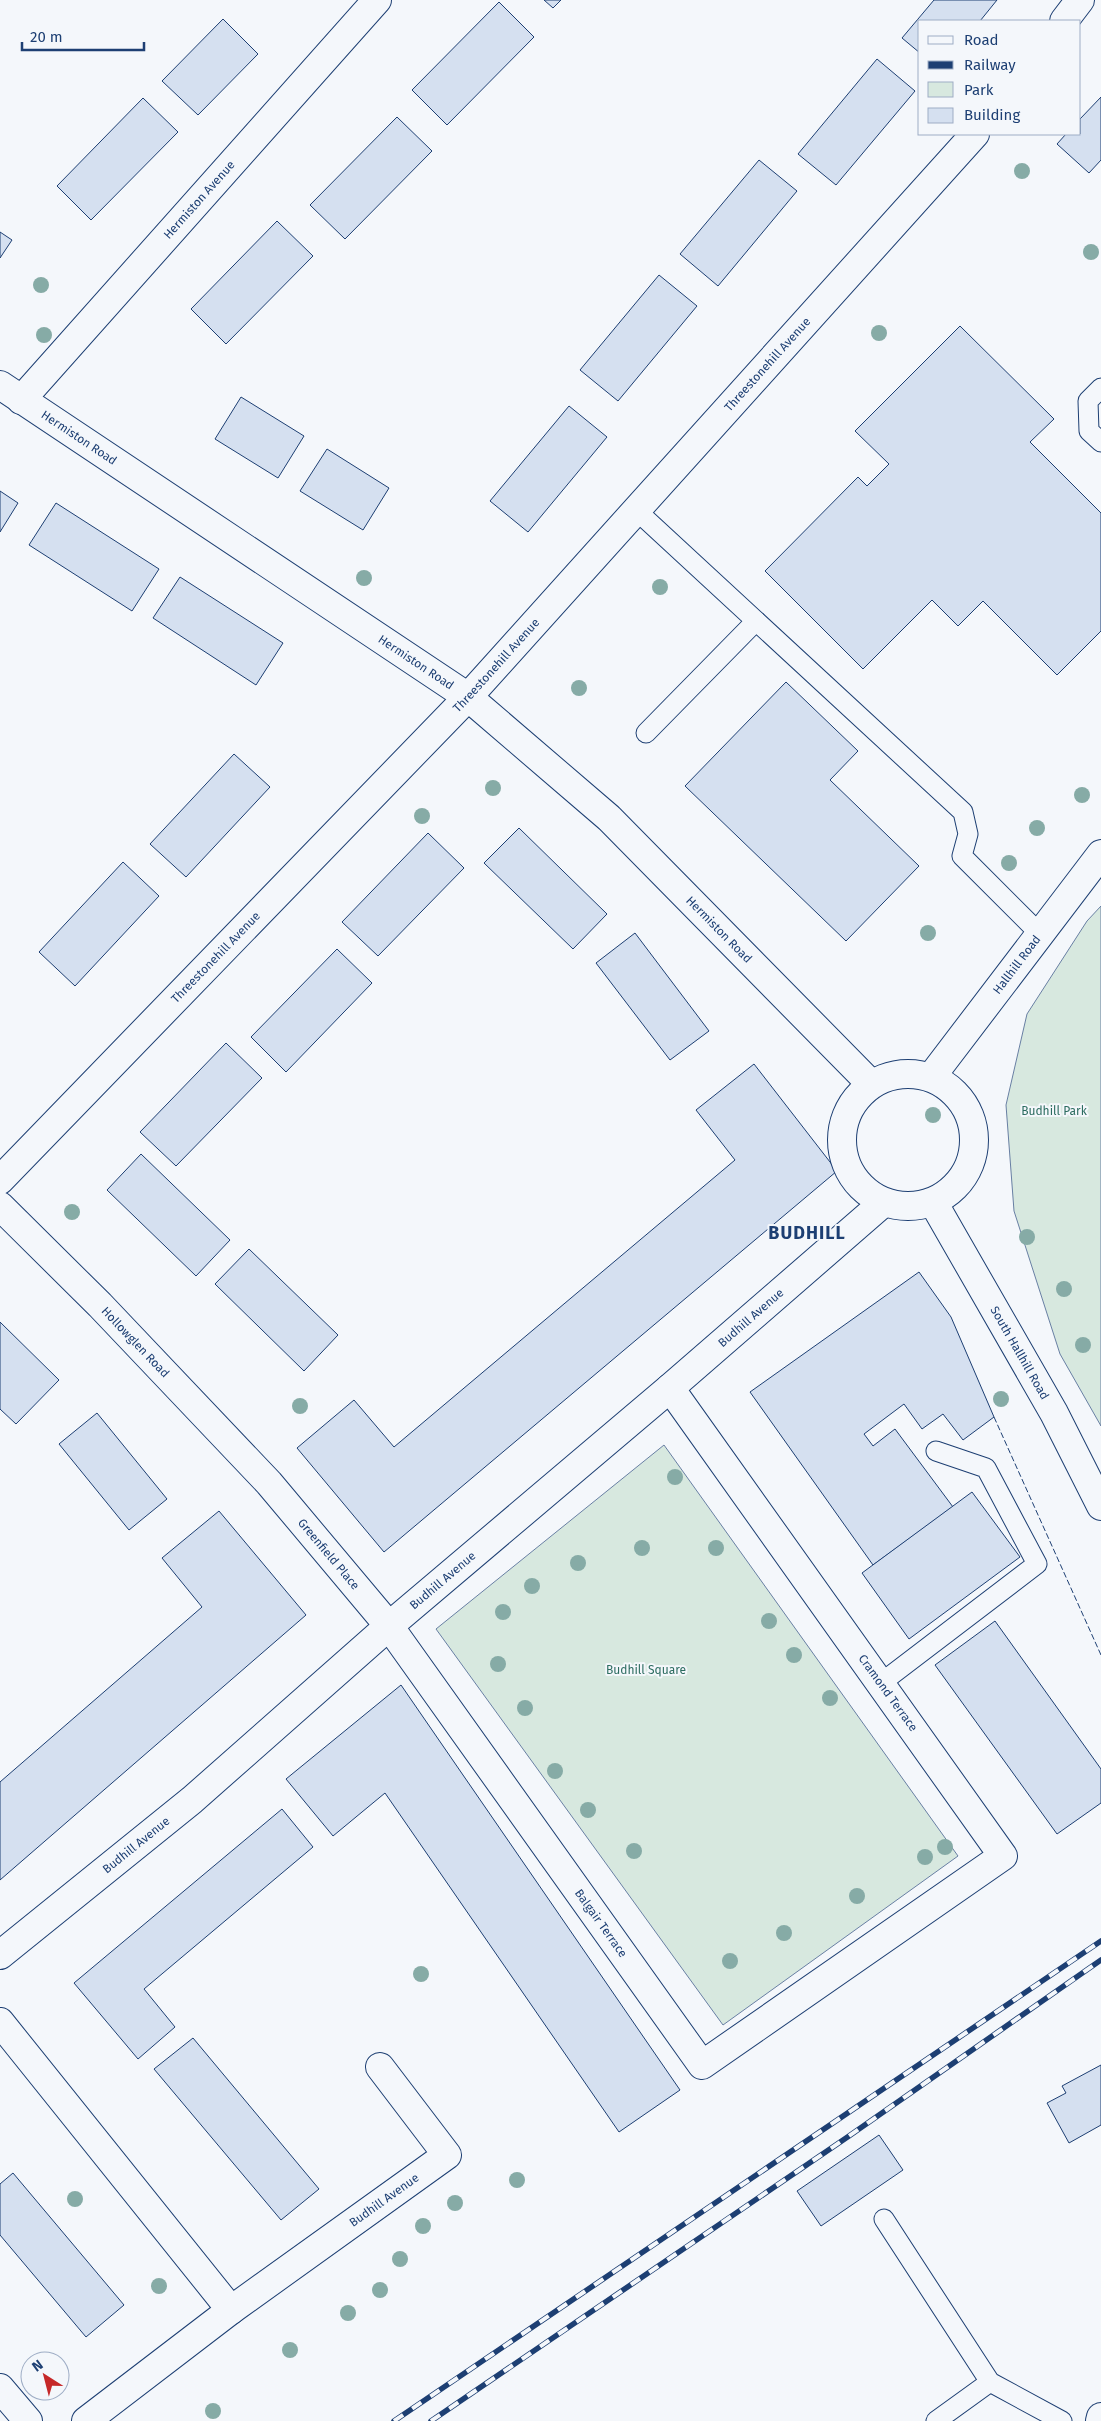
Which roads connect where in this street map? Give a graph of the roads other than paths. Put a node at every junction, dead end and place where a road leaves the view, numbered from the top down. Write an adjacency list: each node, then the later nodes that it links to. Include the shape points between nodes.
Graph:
1 (1080, 0): 3 (street)
2 (372, 2): 6 (street, Hermiston Avenue)
3 (1065, 20)
4 (974, 135): 8 (street, Threestonehill Avenue)
5 (1101, 388): 7 (lane, via 1088,401 1089,431)
6 (11, 393): 10 (street, Hermiston Road)
7 (1101, 442)
8 (636, 510): 9 (lane); 10 (street, Threestonehill Avenue)
9 (756, 621): 11 (lane); 13 (lane, via 963,812 968,834 962,856)
10 (468, 697): 15 (street, Hermiston Road, via 609,818); 16 (street, Threestonehill Avenue)
11 (646, 733)
12 (1101, 854): 13 (street, Hallhill Road)
13 (1040, 934): 14 (street, Hallhill Road)
14 (932, 1076): 15 (street, via 894,1074); 18 (street, via 958,1094 976,1134 966,1175 955,1188)
15 (870, 1083): 17 (street, via 849,1106 841,1141 854,1180)
16 (0, 1180)
17 (883, 1202): 18 (street, via 910,1207); 20 (street, Budhill Avenue)
18 (933, 1202): 23 (street, South Hallhill Road, via 1054,1413)
19 (0, 1206): 22 (street, Hollowglen Road)
20 (670, 1388): 24 (street, Budhill Avenue); 25 (street, Cramond Terrace)
21 (936, 1451): 25 (lane, via 986,1468 1037,1564)
22 (269, 1483): 24 (street, Greenfield Place)
23 (1101, 1506)
24 (389, 1626): 26 (street, Budhill Avenue, via 192,1800); 27 (street, Balgair Terrace, via 702,2065)
25 (881, 1683): 27 (street, Cramond Terrace, via 1003,1856)
26 (0, 1955)
27 (858, 1956)
28 (0, 2022): 31 (street)
29 (380, 2066): 31 (street, Budhill Avenue, via 447,2155)
30 (884, 2219): 32 (lane)
31 (231, 2310): 36 (street, Budhill Avenue)
32 (990, 2382): 37 (lane); 38 (lane)
33 (0, 2388): 35 (street)
34 (1101, 2417): 39 (street)
35 (28, 2421)
36 (86, 2421)
37 (936, 2421)
38 (1062, 2421)
39 (1100, 2421)

